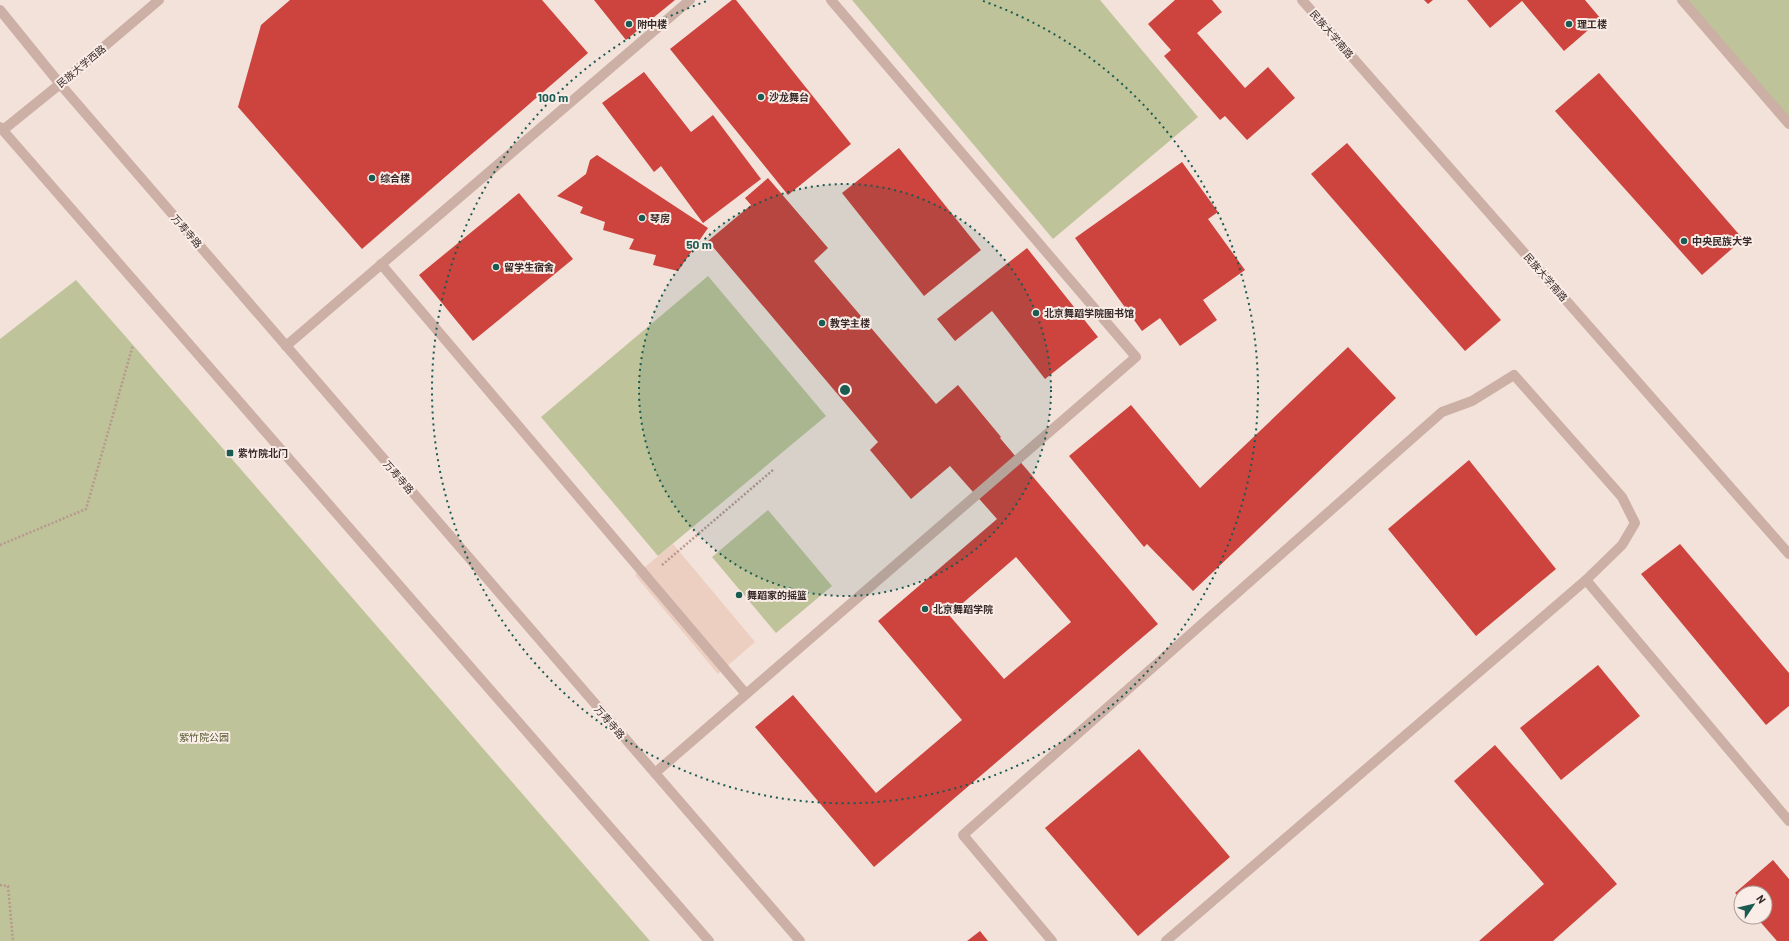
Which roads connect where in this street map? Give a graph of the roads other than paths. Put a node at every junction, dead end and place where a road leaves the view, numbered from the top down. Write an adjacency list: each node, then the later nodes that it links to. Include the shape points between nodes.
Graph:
1 (159, 0): 7 (street, 民族大学西路)
2 (690, 0): 10 (street)
3 (831, 0): 14 (street, via 1136,357)
4 (1302, 0): 12 (street, 民族大学南路)
5 (1682, 0): 8 (street)
6 (0, 10): 7 (street, 万寿寺路)
7 (60, 84): 9 (street, 民族大学西路); 11 (street, 万寿寺路)
8 (1789, 124)
9 (1, 128): 17 (street)
10 (380, 264): 11 (street); 14 (street)
11 (286, 346): 15 (street, 万寿寺路)
12 (1789, 554)
13 (1586, 580): 16 (street); 19 (street, via 1622,544 1635,523 1622,497 1514,376 1472,401 1442,412 963,835); 20 (street)
14 (746, 694): 15 (street)
15 (655, 773): 18 (street, 万寿寺路)
16 (1789, 821)
17 (709, 941)
18 (800, 941)
19 (1052, 941)
20 (1166, 941)

